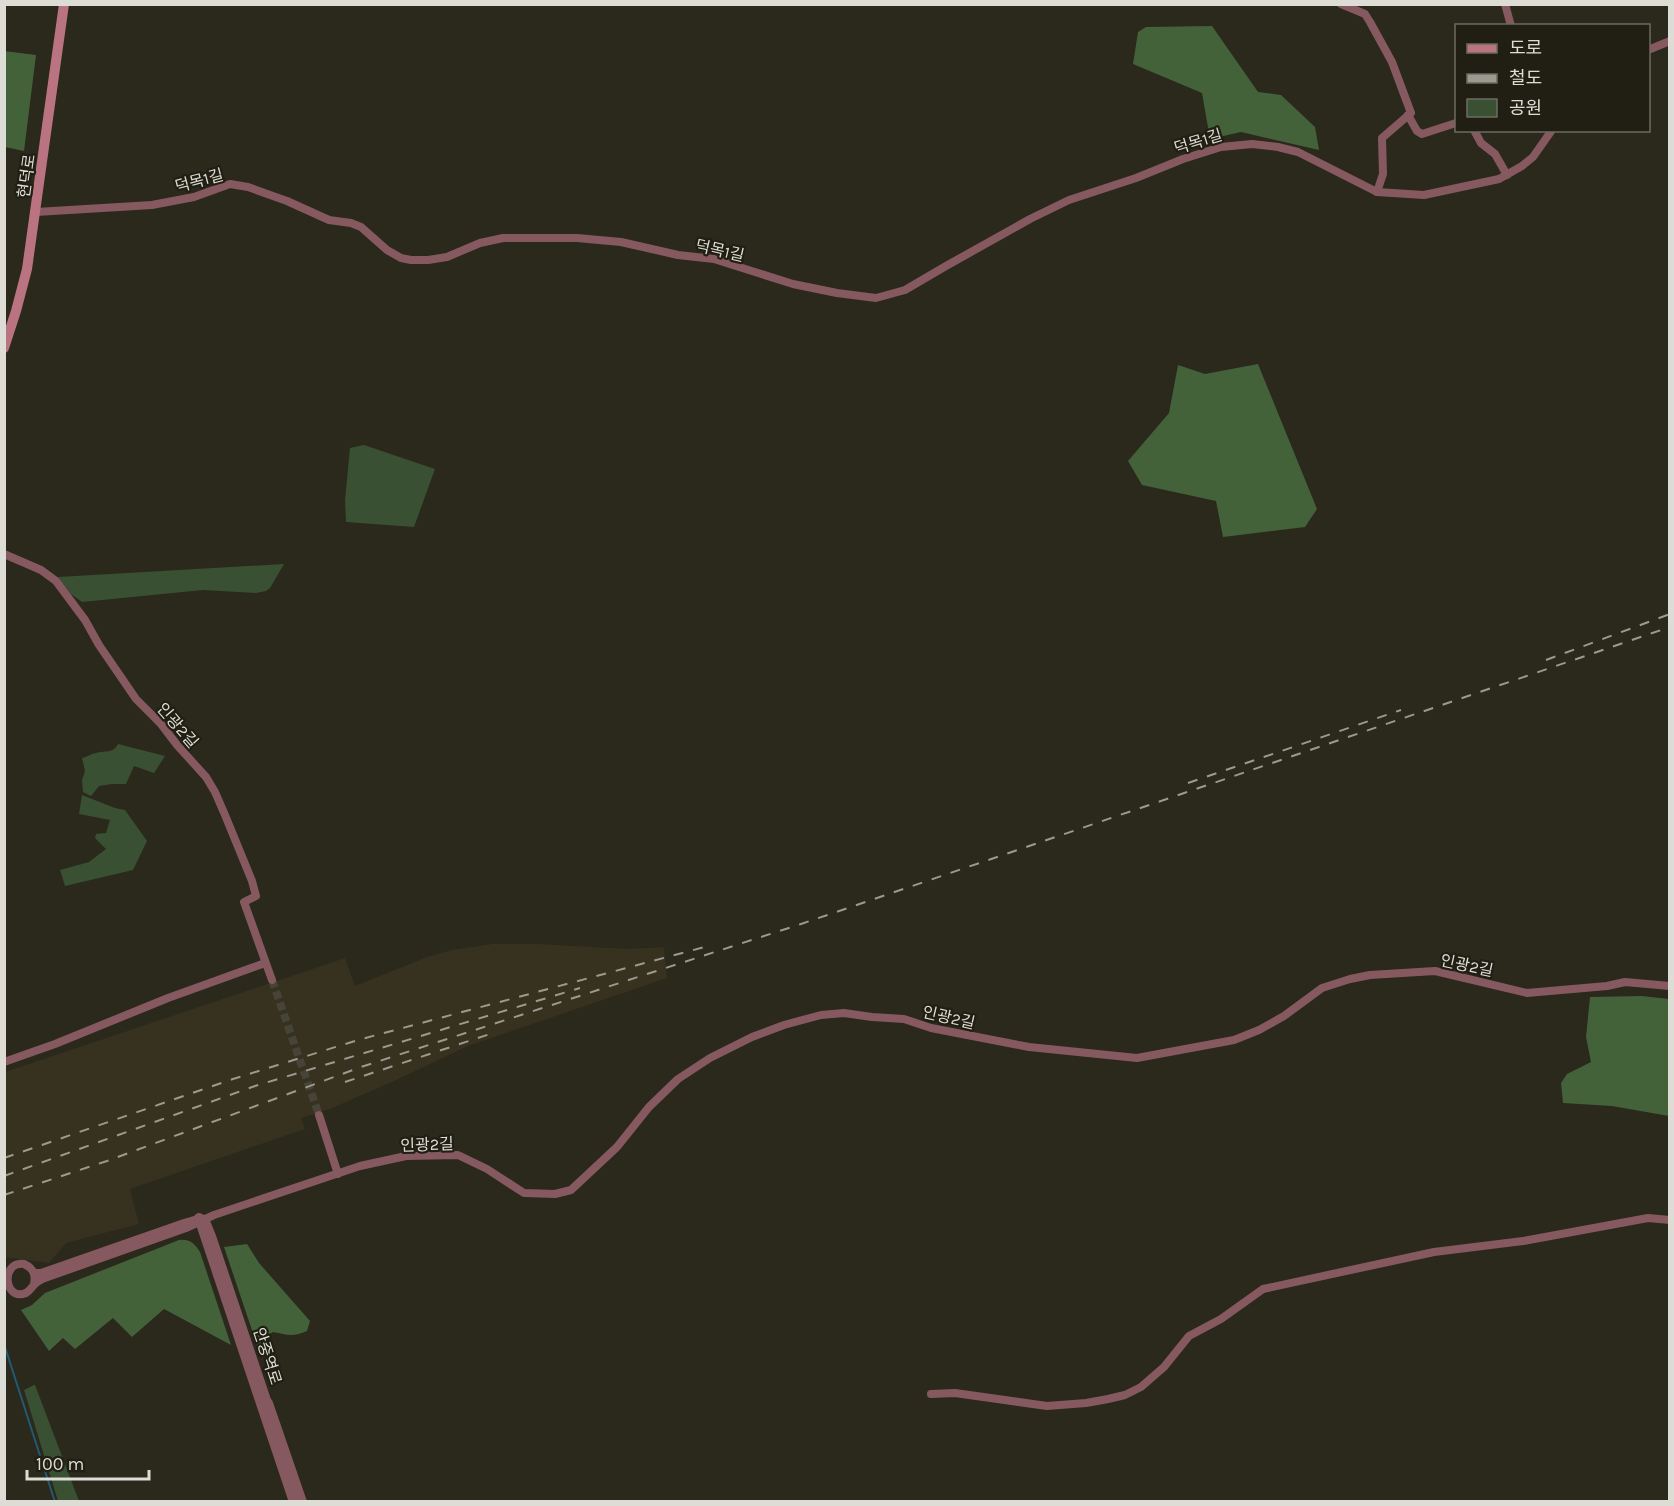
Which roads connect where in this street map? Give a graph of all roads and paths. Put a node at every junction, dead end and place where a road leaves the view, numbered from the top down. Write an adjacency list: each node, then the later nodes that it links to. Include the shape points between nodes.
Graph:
1 (64, 4): 13 (main road, 현덕로)
2 (1341, 4): 7 (street, via 1365,14 1370,22 1392,62 1411,113)
3 (1505, 4): 4 (street)
4 (1511, 24)
5 (1670, 41): 6 (street)
6 (1650, 49)
7 (1408, 116): 8 (street, via 1422,134); 12 (street, via 1382,138 1383,174)
8 (1455, 123)
9 (1475, 132): 11 (street)
10 (1551, 132): 11 (street, 덕목1길, via 1533,157)
11 (1507, 175): 12 (street, 덕목1길, via 1424,195)
12 (1377, 192): 13 (street, 덕목1길, via 1298,152 1252,144 1221,147 1069,201 905,291 876,297 793,284 714,259 577,238 503,238 447,257 411,260 387,250 361,227 329,220 248,187 230,184 194,197 152,205)
13 (36, 212): 14 (main road, 현덕로, via 27,269)
14 (4, 348)
15 (4, 554): 16 (street, 인광2길, via 56,581 136,699 206,777 252,880 256,896 244,902)
16 (265, 963): 17 (street, 인광2길); 19 (street)
17 (272, 980)
18 (1670, 986): 21 (street, 인광2길, via 1625,982 1527,993 1435,971 1370,975 1322,988 1276,1021 1234,1040 1137,1058 1029,1047 904,1019 844,1013 821,1015 752,1037 678,1079 617,1147 571,1190 524,1194 458,1155 406,1156)
19 (4, 1062)
20 (319, 1115): 21 (street)
21 (338, 1174): 22 (street, 인광2길)
22 (201, 1220): 24 (street); 26 (street); 28 (street, 안중역로, via 212,1236); 29 (street)
23 (1670, 1220): 27 (street, via 1648,1218 1523,1241 1434,1252 1263,1289 1189,1336 1164,1367 1125,1395 1047,1406 955,1393)
24 (34, 1274): 25 (street, via 29,1266 19,1263 9,1267); 26 (street)
25 (5, 1280): 26 (street, via 10,1290 19,1294 28,1292)
26 (34, 1284)
27 (931, 1394)
28 (268, 1403): 30 (street, 안중역로)
29 (294, 1502)
30 (302, 1502)

